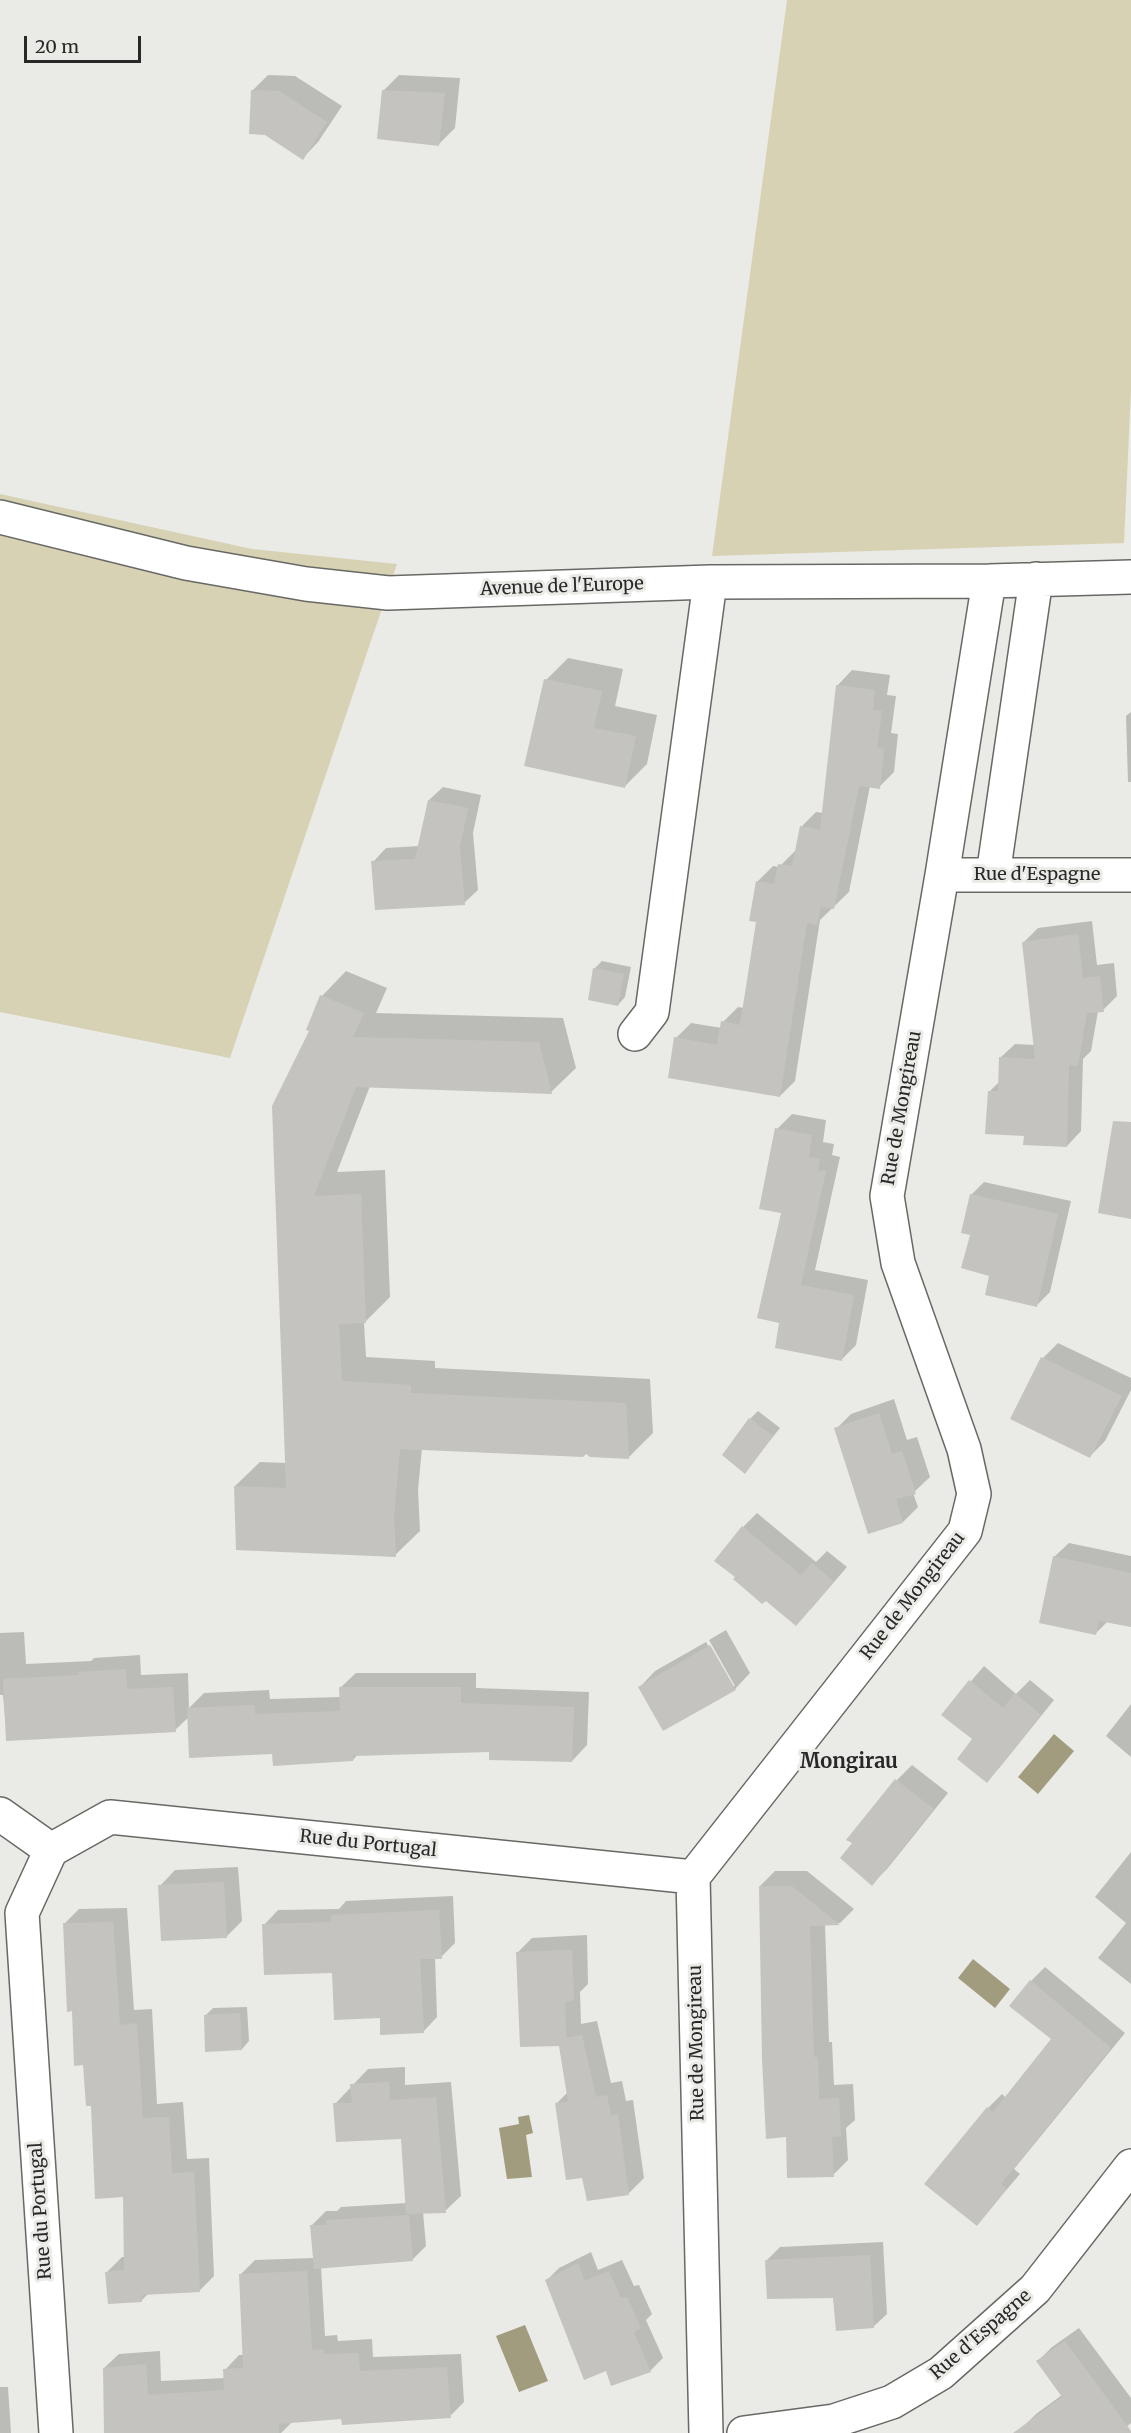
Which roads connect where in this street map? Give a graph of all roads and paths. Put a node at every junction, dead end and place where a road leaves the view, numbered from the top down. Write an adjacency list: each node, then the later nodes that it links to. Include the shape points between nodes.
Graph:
1 (0, 517): 5 (street, Avenue de l'Europe, via 186,563 306,584 387,593)
2 (1131, 577): 3 (street, Avenue de l'Europe)
3 (1036, 579): 4 (street, Avenue de l'Europe); 7 (street)
4 (989, 580): 5 (street, Avenue de l'Europe); 6 (street, Rue de Mongireau)
5 (710, 582): 9 (street, via 652,1012)
6 (942, 875): 7 (street, Rue d'Espagne); 12 (street, Rue de Mongireau, via 887,1196 898,1263 964,1449 974,1494 964,1532)
7 (993, 875): 8 (street, Rue d'Espagne)
8 (1131, 875)
9 (635, 1034)
10 (0, 1814): 11 (street)
11 (51, 1850): 12 (street, Rue du Portugal, via 110,1817); 14 (street, Rue du Portugal, via 22,1913)
12 (693, 1877): 15 (street, Rue de Mongireau)
13 (1131, 2166): 16 (street, Rue d'Espagne, via 1035,2289 941,2373 892,2402 834,2421)
14 (56, 2433)
15 (706, 2433)
16 (744, 2433)

